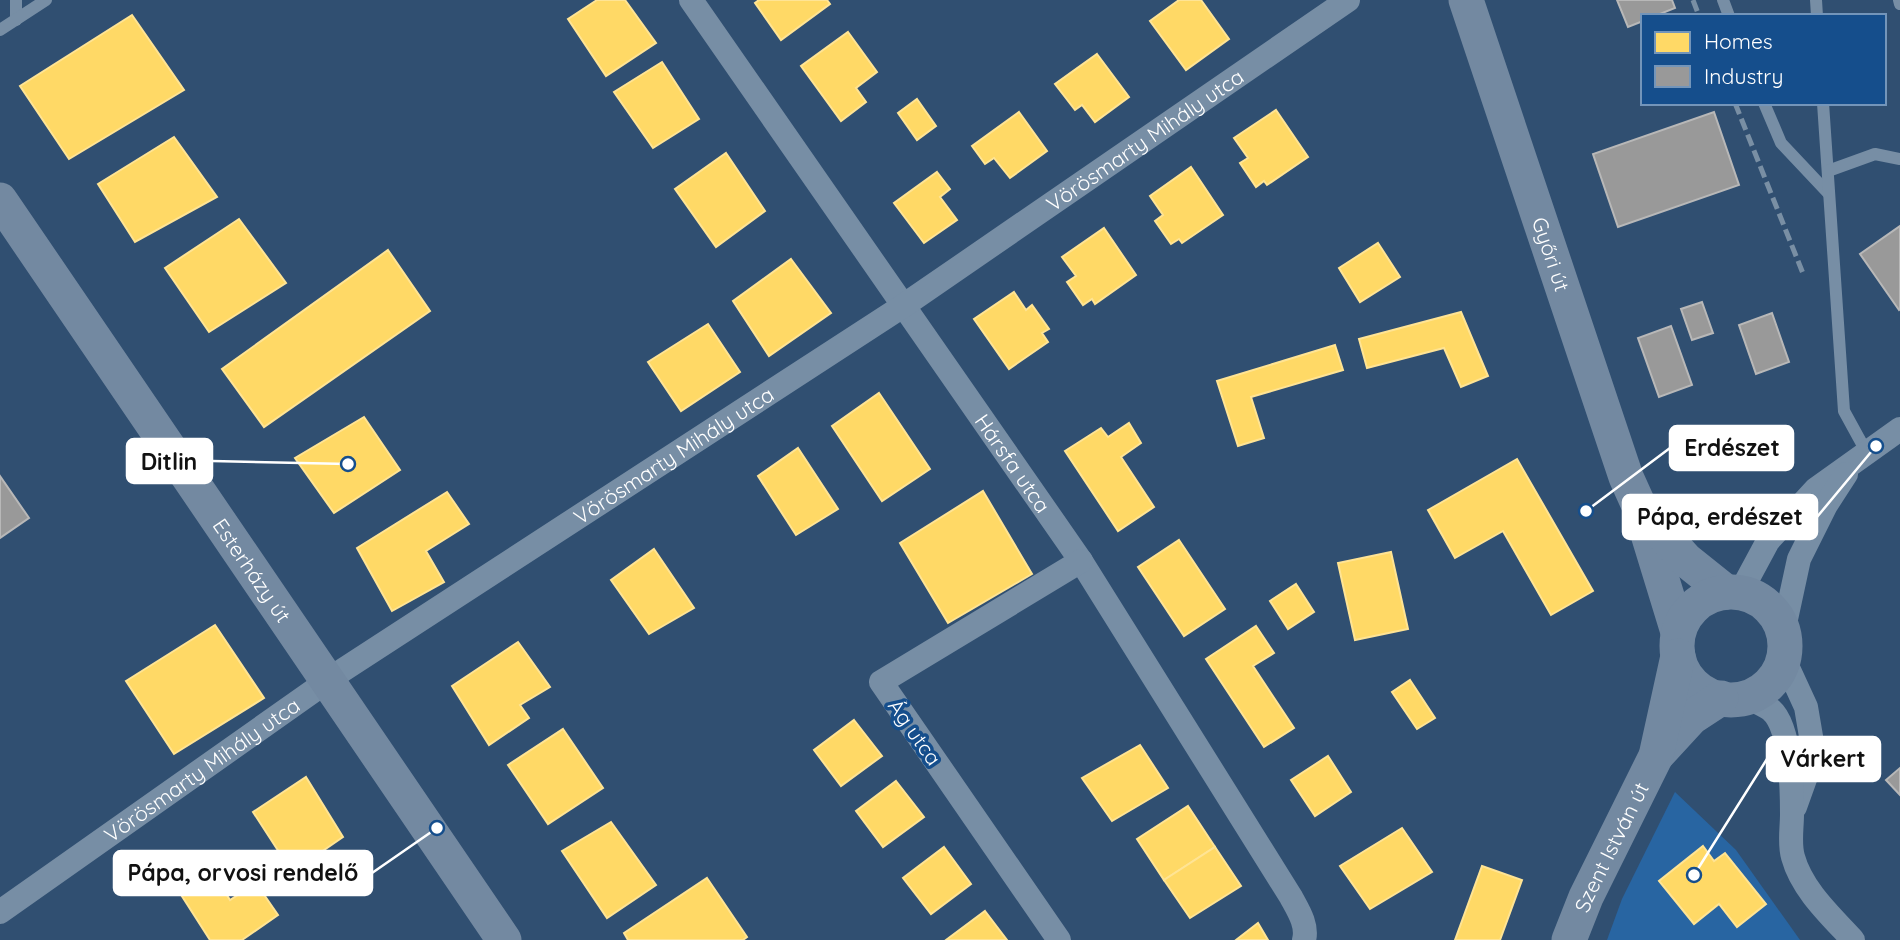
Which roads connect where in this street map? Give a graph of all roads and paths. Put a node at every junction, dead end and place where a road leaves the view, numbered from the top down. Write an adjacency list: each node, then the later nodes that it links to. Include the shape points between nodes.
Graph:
1 (16, 0): 6 (lane)
2 (46, 0): 6 (lane)
3 (691, 0): 14 (street, Hársfa utca)
4 (1466, 0): 17 (street, Győri út)
5 (1331, 4): 14 (street, Vörösmarty Mihály utca)
6 (16, 20): 7 (lane)
7 (0, 30)
8 (1765, 105): 12 (lane, via 1781,143)
9 (1823, 105): 11 (lane)
10 (1900, 159): 11 (lane, via 1875,154)
11 (1828, 171): 12 (lane)
12 (1829, 194): 16 (lane, via 1844,411)
13 (0, 200): 22 (street, Esterházy út)
14 (903, 306): 18 (street, Hársfa utca); 22 (street, Vörösmarty Mihály utca)
15 (1900, 429): 16 (street)
16 (1859, 458): 19 (street, via 1816,489 1768,541); 21 (street, via 1826,505 1799,559)
17 (1640, 508): 19 (street, Győri út, via 1686,560); 20 (street, Győri út)
18 (1081, 561): 28 (street, Ág utca, via 881,682); 29 (street, Hársfa utca, via 1291,897 1303,921)
19 (1733, 592): 20 (street, via 1712,595 1696,604 1685,616); 21 (street, via 1767,606 1777,618)
20 (1678, 644): 23 (street, via 1680,666 1689,680 1700,690); 24 (street, Szent István út)
21 (1783, 645): 23 (street, via 1781,665 1773,679 1761,690); 25 (street, via 1806,707 1814,754)
22 (328, 681): 26 (street, Vörösmarty Mihály utca); 27 (street, Esterházy út)
23 (1734, 698): 24 (street, Szent István út, via 1692,717); 25 (street, via 1770,709 1778,719 1786,736)
24 (1656, 756): 30 (street, Szent István út)
25 (1792, 814): 31 (street, via 1791,848 1798,871)
26 (0, 912)
27 (503, 940)
28 (1059, 940)
29 (1304, 940)
30 (1569, 940)
31 (1853, 940)

